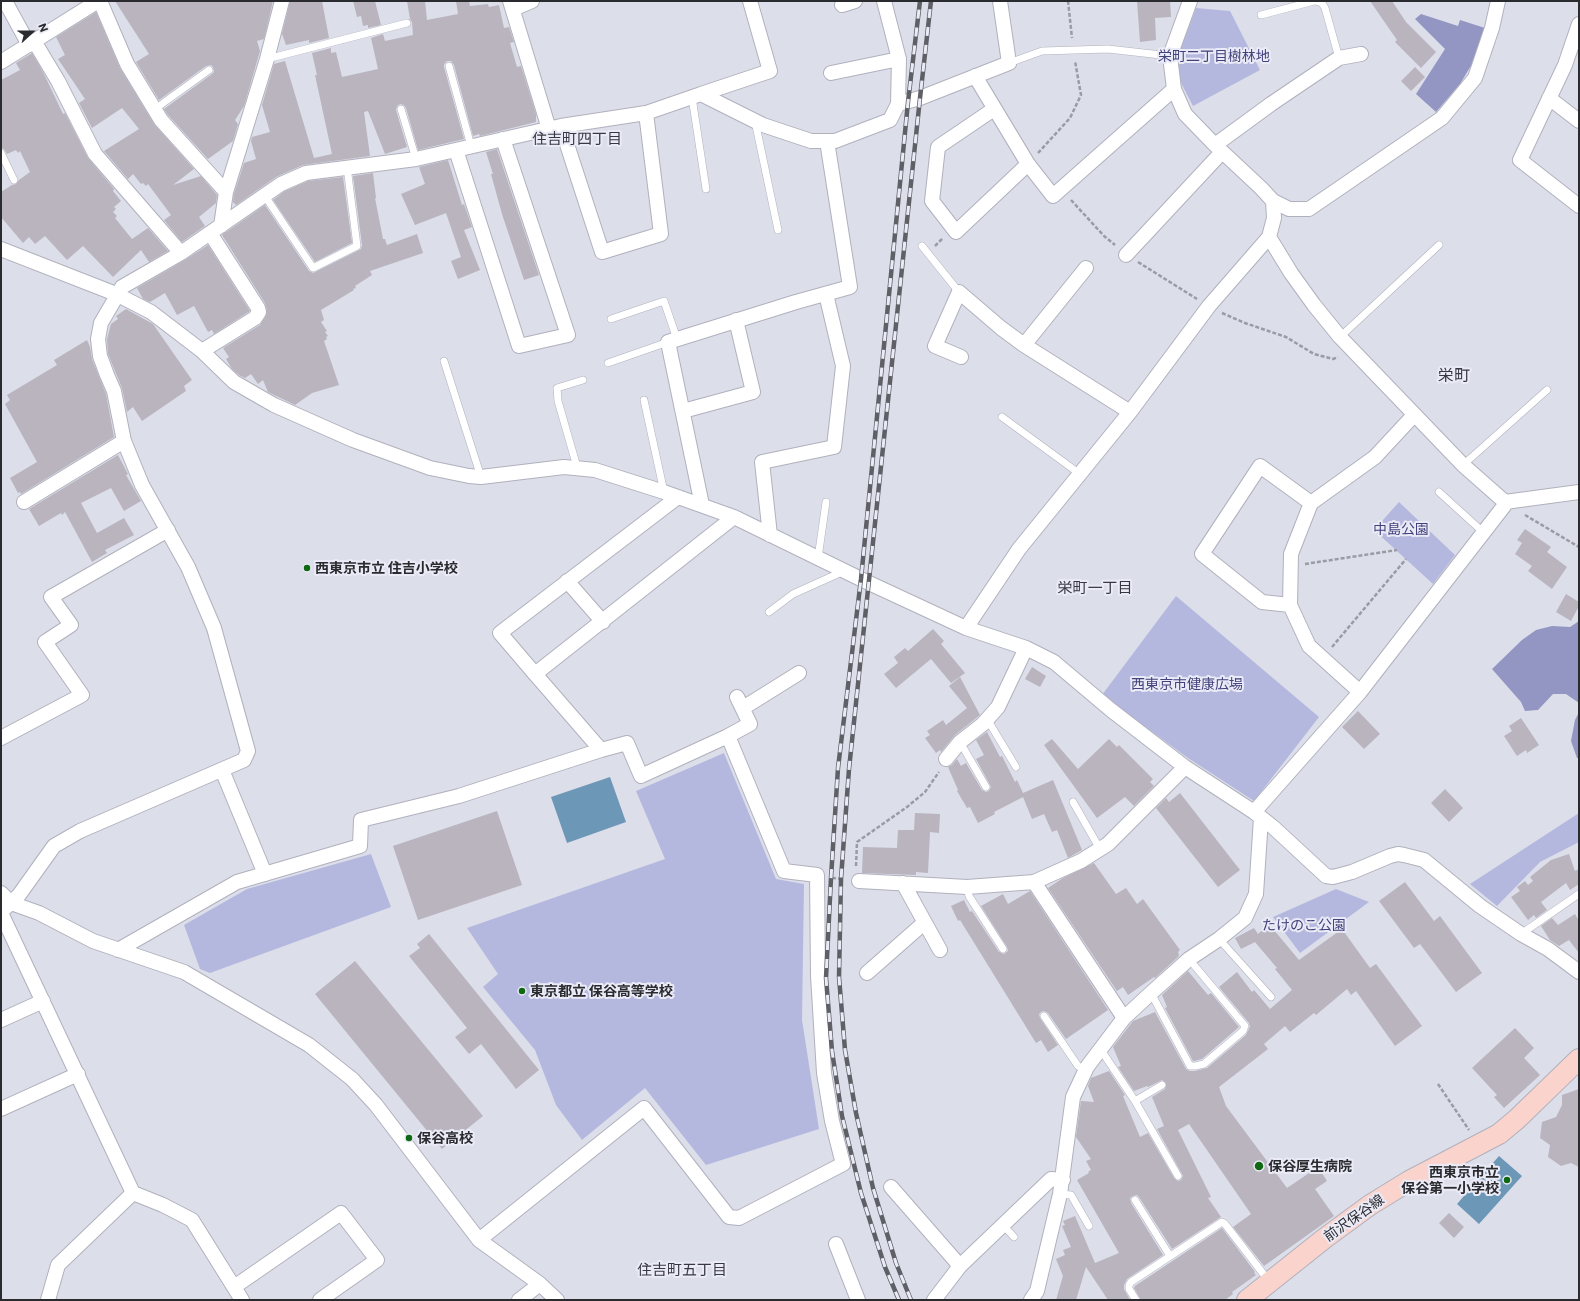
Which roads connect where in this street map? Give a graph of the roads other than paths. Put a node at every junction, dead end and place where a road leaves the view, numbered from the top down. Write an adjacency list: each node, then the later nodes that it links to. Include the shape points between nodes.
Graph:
1 (5, 1): 15 (street)
2 (99, 1): 15 (street); 31 (street, via 127,64)
3 (282, 1): 20 (street)
4 (532, 1): 11 (street)
5 (750, 1): 28 (street, via 770,71)
6 (884, 1): 18 (street)
7 (1000, 1): 22 (street)
8 (1190, 1): 17 (street)
9 (1315, 1): 12 (lane); 19 (lane, via 1322,3 1325,8)
10 (1498, 1): 51 (street, via 1475,78 1442,118 1309,210 1289,210)
11 (512, 5): 37 (street)
12 (1261, 15)
13 (407, 23): 20 (lane)
14 (1578, 30): 29 (street)
15 (31, 43): 21 (street); 59 (street, via 58,81 95,154)
16 (1361, 54): 19 (street)
17 (1170, 56): 22 (lane, via 1108,49 1042,51); 27 (street)
18 (899, 58): 25 (street); 30 (street)
19 (1338, 58): 41 (street, via 1271,104)
20 (267, 59): 49 (street)
21 (1, 62)
22 (1009, 64): 26 (street)
23 (449, 66): 40 (lane)
24 (208, 70): 31 (lane)
25 (831, 73)
26 (975, 76): 30 (street); 33 (street)
27 (1174, 90): 41 (street, via 1185,114); 45 (street, via 1053,196)
28 (697, 96): 34 (street); 35 (street); 48 (lane)
29 (1549, 98): 36 (street); 52 (street, via 1520,160)
30 (898, 104): 39 (street, via 890,120 835,141)
31 (155, 109): 49 (street, via 161,120)
32 (401, 109): 44 (lane)
33 (994, 109): 45 (street); 45 (street, via 938,147 932,201 956,232)
34 (646, 113): 37 (street); 37 (street, via 661,234 602,252)
35 (755, 121): 39 (street, via 811,141); 54 (lane)
36 (1579, 121)
37 (555, 127): 38 (street)
38 (503, 139): 40 (street); 42 (street, via 568,335 519,346)
39 (827, 141): 64 (street, via 850,287)
40 (471, 146): 42 (street)
41 (1219, 148): 51 (street); 60 (street)
42 (456, 150): 44 (street)
43 (1, 153): 47 (lane)
44 (416, 159): 46 (street)
45 (1028, 164)
46 (347, 168): 50 (street, via 306,174 281,184); 50 (lane, via 357,246 313,268)
47 (14, 180)
48 (706, 189)
49 (226, 192): 53 (street)
50 (265, 196): 53 (street)
51 (1273, 201): 55 (street, via 1274,218)
52 (1579, 206)
53 (215, 229): 59 (street); 70 (street, via 259,312 255,318)
54 (778, 230)
55 (1269, 237): 67 (street, via 1296,280); 78 (street, via 1209,306)
56 (1440, 245): 67 (lane)
57 (922, 246): 62 (lane)
58 (1, 249): 63 (street)
59 (181, 253): 63 (street, via 122,287)
60 (1126, 254)
61 (1086, 268): 69 (street)
62 (959, 292): 69 (street); 71 (street, via 935,346)
63 (116, 294): 70 (street, via 151,312); 81 (street, via 101,323 98,339 100,356 114,391)
64 (826, 294): 66 (street); 98 (street, via 843,366 834,447 762,462)
65 (610, 319): 68 (lane, via 664,301)
66 (736, 320): 68 (street); 77 (street, via 753,392)
67 (1340, 337): 79 (street)
68 (673, 340): 73 (lane); 77 (street)
69 (1024, 345): 78 (street)
70 (202, 351): 85 (street, via 234,382 274,405 353,440 430,468)
71 (961, 357)
72 (444, 361): 85 (lane)
73 (608, 364)
74 (583, 380): 83 (lane, via 557,388 558,401)
75 (1547, 390): 82 (lane)
76 (644, 400): 86 (lane)
77 (683, 411): 94 (street)
78 (1130, 412): 84 (street)
79 (1414, 415): 82 (street); 92 (street, via 1375,457)
80 (1002, 417): 84 (lane)
81 (124, 441): 90 (street); 96 (street, via 142,485)
82 (1464, 465): 93 (street)
83 (577, 467): 85 (street); 86 (street, via 595,470)
84 (1080, 474): 105 (street, via 1019,549)
85 (481, 477)
86 (664, 492): 89 (street)
87 (1439, 492): 97 (lane)
88 (1579, 492): 93 (street)
89 (678, 497): 94 (street); 101 (street)
90 (24, 502)
91 (826, 502): 99 (lane)
92 (1311, 503): 102 (street, via 1291,554); 102 (street, via 1260,466 1202,554 1262,602)
93 (1505, 504): 97 (street)
94 (702, 505): 95 (street)
95 (734, 517): 98 (street); 104 (street)
96 (168, 530): 112 (street, via 51,597 71,625 45,642 82,695); 118 (street, via 188,567 214,628 248,750 244,760)
97 (1483, 532): 109 (street)
98 (770, 535): 99 (street)
99 (818, 558): 100 (street)
100 (844, 571): 103 (lane, via 793,594); 105 (street)
101 (567, 581): 104 (street); 108 (street, via 500,633)
102 (1290, 605): 109 (street, via 1310,646)
103 (769, 612)
104 (603, 622): 108 (street)
105 (966, 628): 106 (street)
106 (1026, 648): 110 (street, via 998,707); 117 (street, via 1054,662 1111,710)
107 (799, 673): 111 (street, via 740,702 750,724)
108 (535, 674): 114 (street)
109 (1360, 692): 121 (street)
110 (987, 719): 113 (street); 116 (lane)
111 (728, 736): 114 (street, via 641,776 627,743); 162 (street, via 784,871 817,875 818,976 824,1073 843,1164 739,1218 729,1217 644,1108)
112 (1, 738)
113 (960, 742): 115 (street); 119 (lane)
114 (601, 750): 123 (street, via 459,796 361,820 360,846)
115 (946, 759)
116 (1016, 767)
117 (1186, 767): 121 (street); 122 (street)
118 (222, 770): 123 (street); 130 (street, via 80,831 54,846 20,895)
119 (986, 788)
120 (1073, 802): 122 (lane)
121 (1258, 815): 132 (street, via 1329,877 1352,872 1398,854 1424,860 1480,906); 133 (street, via 1256,894 1246,918)
122 (1100, 849): 125 (street)
123 (265, 874): 135 (street, via 237,882)
124 (857, 881): 126 (street)
125 (1034, 882): 127 (street); 144 (street)
126 (903, 883): 127 (street); 131 (street)
127 (967, 887): 134 (lane, via 969,896)
128 (1, 893): 130 (street)
129 (1579, 894): 132 (lane)
130 (4, 909): 135 (street, via 39,913 93,941); 142 (street)
131 (924, 923): 136 (street); 139 (street)
132 (1521, 934): 138 (street, via 1548,949)
133 (1219, 939): 137 (street); 141 (lane)
134 (1003, 949)
135 (118, 950): 162 (street, via 184,972 309,1044 352,1079 376,1105)
136 (940, 950)
137 (1189, 959): 140 (street); 140 (lane, via 1245,1026 1243,1031 1204,1064 1190,1066)
138 (1579, 972)
139 (867, 973)
140 (1151, 993): 144 (street)
141 (1271, 998)
142 (43, 1001): 145 (street); 149 (street)
143 (1044, 1016): 148 (lane, via 1078,1066)
144 (1124, 1018): 146 (street)
145 (1, 1020)
146 (1100, 1050): 148 (street); 151 (lane)
147 (1579, 1059): 168 (main road, 前沢保谷線, via 1518,1119 1499,1134 1409,1181 1370,1205 1325,1238)
148 (1085, 1070): 154 (street, via 1073,1096)
149 (78, 1074): 152 (street); 156 (street)
150 (1162, 1085): 151 (lane)
151 (1135, 1101): 153 (lane)
152 (1, 1110)
153 (1178, 1176)
154 (1063, 1180): 157 (street); 159 (street, via 1052,1179)
155 (891, 1187): 165 (street)
156 (133, 1193): 167 (street, via 192,1220); 169 (street, via 58,1265)
157 (1060, 1194): 160 (lane, via 1071,1195); 176 (street, via 1037,1291)
158 (1135, 1200): 164 (lane)
159 (1003, 1225): 161 (lane); 165 (street)
160 (1089, 1226)
161 (1014, 1238)
162 (479, 1240): 166 (street)
163 (836, 1244): 174 (street)
164 (1170, 1256): 168 (lane, via 1222,1222); 177 (lane, via 1129,1285)
165 (960, 1266): 175 (street)
166 (540, 1284): 172 (street); 173 (street)
167 (234, 1287): 170 (street); 171 (street, via 341,1213 377,1260)
168 (1258, 1294)
169 (48, 1300)
170 (242, 1300)
171 (320, 1300)
172 (519, 1300)
173 (557, 1300)
174 (858, 1300)
175 (934, 1300)
176 (1031, 1300)
177 (1136, 1300)

